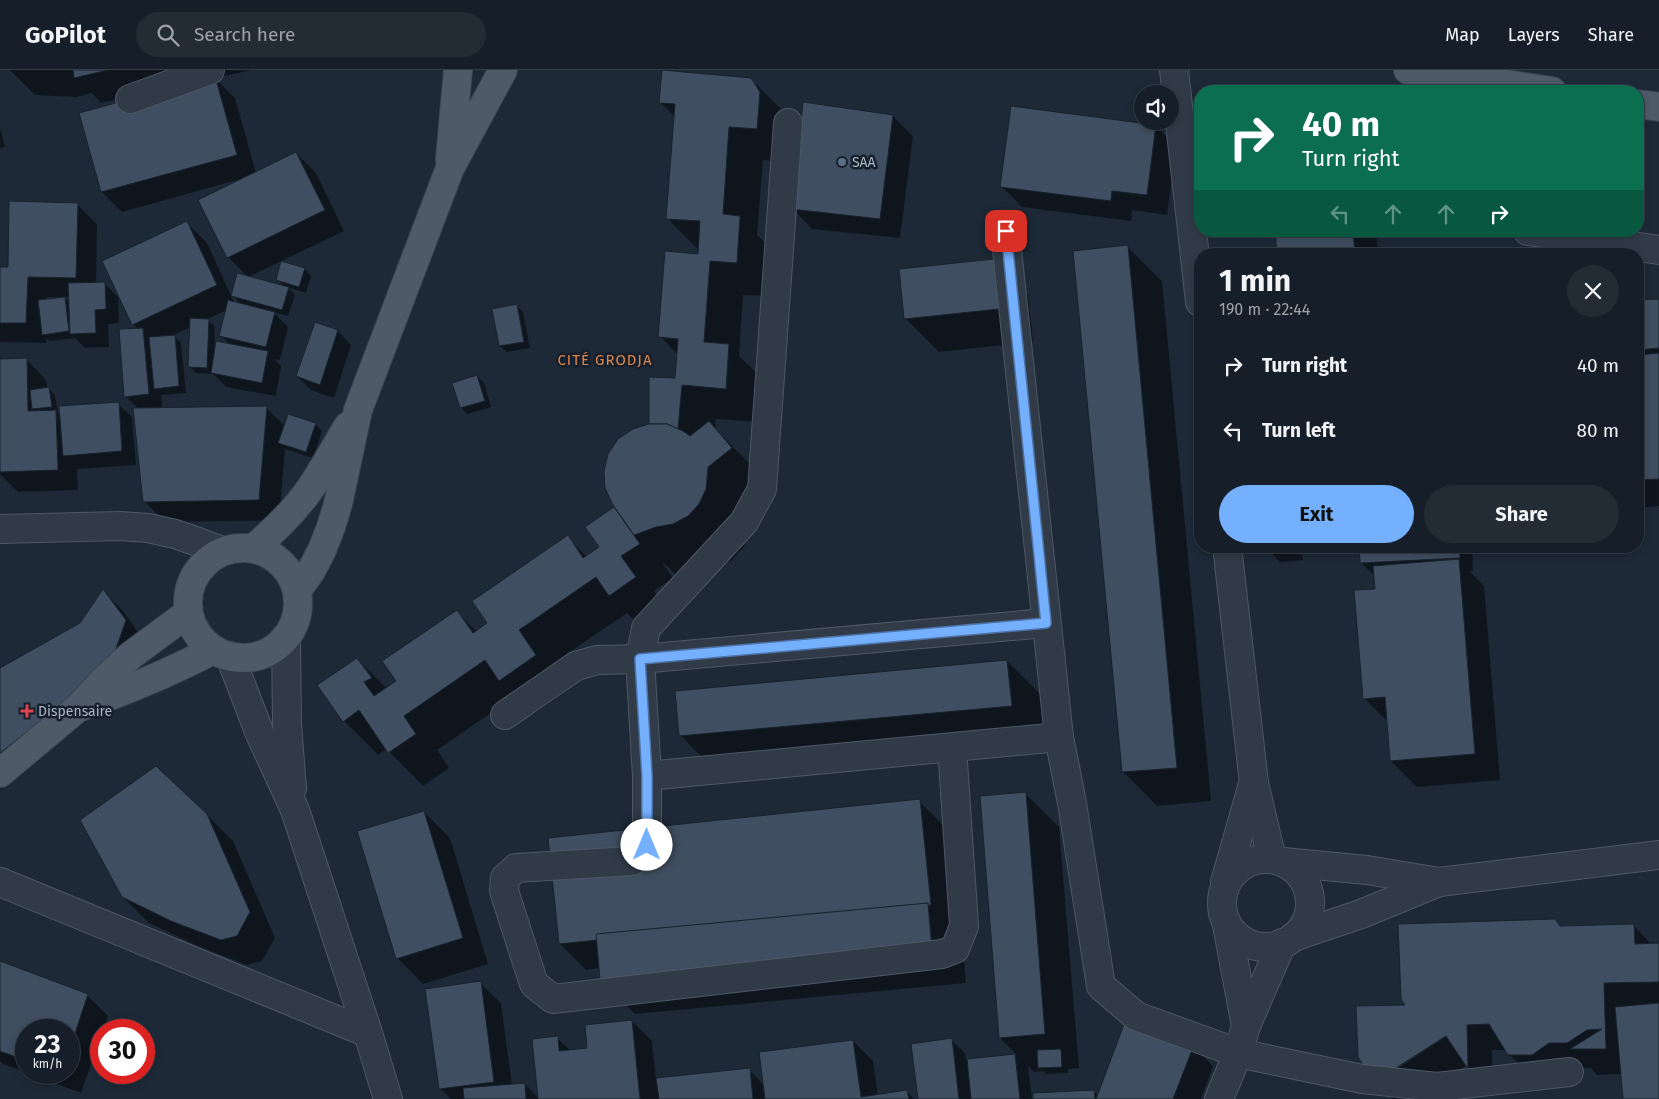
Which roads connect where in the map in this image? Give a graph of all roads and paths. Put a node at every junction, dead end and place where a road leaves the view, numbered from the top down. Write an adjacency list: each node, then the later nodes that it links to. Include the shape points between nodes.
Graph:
1 (210, 70): 7 (street)
2 (458, 70): 11 (main road)
3 (503, 70): 11 (main road)
4 (1174, 70): 14 (street)
5 (1408, 70): 6 (main road)
6 (1481, 85)
7 (130, 99)
8 (1644, 105): 9 (main road)
9 (1659, 107)
10 (788, 123): 26 (street, via 762,489 744,522 646,628)
11 (450, 168): 16 (main road)
12 (1006, 231): 23 (street)
13 (1569, 237): 15 (street)
14 (1194, 248)
15 (1659, 250)
16 (358, 410): 18 (main road, via 312,486 275,530); 21 (main road, via 331,527 318,557)
17 (0, 529): 19 (street, via 130,526 175,534)
18 (254, 548): 19 (main road); 21 (main road, via 282,563 292,576)
19 (222, 551): 22 (main road, via 198,569 191,583)
20 (1228, 553): 33 (street)
21 (297, 591): 24 (main road, via 298,608)
22 (188, 612): 25 (main road, via 202,640); 27 (main road, via 130,656)
23 (1046, 623): 26 (street); 29 (street)
24 (286, 638): 25 (main road, via 261,655 246,658); 34 (street, via 287,724)
25 (222, 653): 27 (main road); 34 (street)
26 (640, 659): 28 (street, via 598,660 576,666); 32 (street)
27 (79, 707): 31 (main road)
28 (505, 715)
29 (1059, 737): 30 (street); 44 (street, via 1101,986 1136,1016)
30 (952, 747): 32 (street); 32 (street, via 964,926 955,949 942,954 553,999 534,984 504,891 505,878 516,868 632,861 647,845)
31 (0, 773)
32 (647, 776)
33 (1254, 783): 36 (street); 39 (street)
34 (294, 810): 43 (street)
35 (1659, 854): 38 (street)
36 (1278, 861): 38 (street, via 1367,870); 39 (street, via 1257,859 1243,865 1231,875); 41 (street, via 1296,871 1305,883 1309,898 1307,918 1300,931)
37 (0, 882): 43 (street)
38 (1438, 882): 41 (street)
39 (1224, 889): 40 (street, via 1222,910)
40 (1227, 925): 41 (street, via 1237,937 1251,944 1273,946); 42 (street)
41 (1288, 940): 42 (street)
42 (1246, 1026): 44 (street)
43 (368, 1033): 46 (street)
44 (1238, 1053): 45 (street, via 1362,1079 1437,1087); 47 (street)
45 (1569, 1072)
46 (388, 1099)
47 (1219, 1099)

